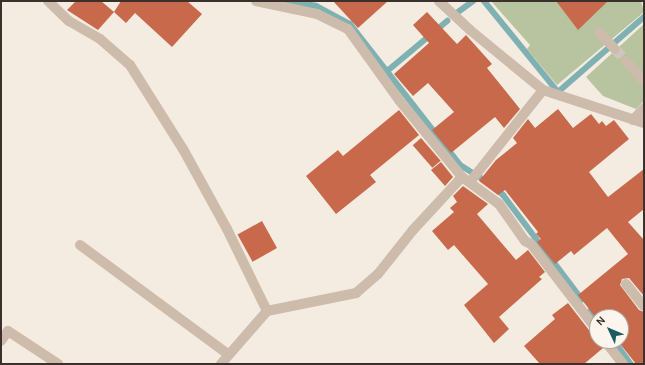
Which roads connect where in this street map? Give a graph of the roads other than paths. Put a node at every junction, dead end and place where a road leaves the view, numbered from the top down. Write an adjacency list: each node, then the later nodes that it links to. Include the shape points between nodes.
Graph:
1 (48, 1): 16 (street, via 69,21 100,39 130,65 157,104 187,156 227,229)
2 (256, 1): 12 (street, via 317,14 348,29 399,100)
3 (439, 1): 8 (street)
4 (599, 32): 5 (street)
5 (613, 47)
6 (626, 61): 7 (street)
7 (644, 81)
8 (543, 90): 10 (street); 12 (street)
9 (644, 108): 10 (street)
10 (633, 120): 11 (street)
11 (644, 123)
12 (471, 177): 16 (street, via 413,230 378,274 356,293); 17 (street, via 499,204 525,242 531,244)
13 (80, 245): 20 (street)
14 (626, 284): 15 (street)
15 (644, 306)
16 (267, 311): 20 (street)
17 (589, 320)
18 (1, 341): 21 (street, via 8,331)
19 (612, 349): 23 (street)
20 (228, 354): 22 (street)
21 (58, 364)
22 (221, 364)
23 (624, 364)

